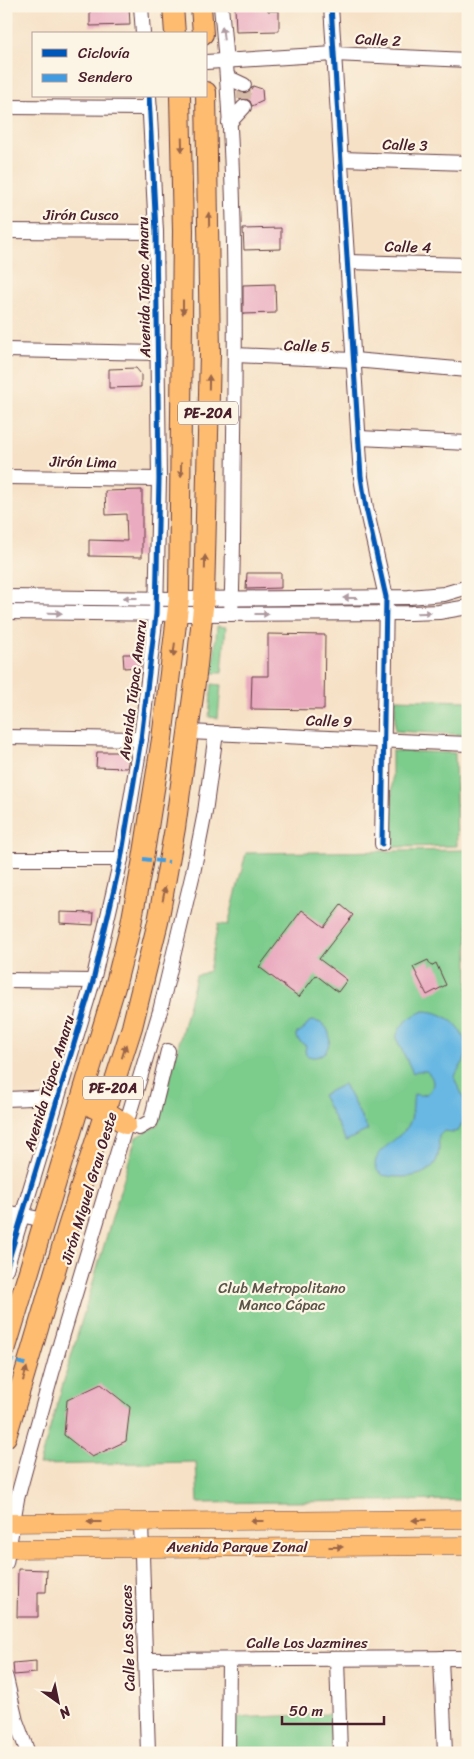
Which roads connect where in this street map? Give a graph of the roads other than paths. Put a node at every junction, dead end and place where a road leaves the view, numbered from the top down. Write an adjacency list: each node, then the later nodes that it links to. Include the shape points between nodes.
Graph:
1 (141, 6): 6 (street)
2 (173, 6): 7 (highway)
3 (201, 6): 8 (highway)
4 (221, 6): 11 (street, one-way to 4)
5 (331, 6): 9 (street)
6 (144, 32)
7 (175, 32)
8 (203, 32)
9 (334, 54): 10 (street, Calle 2); 11 (street, Calle 2); 21 (street)
10 (468, 60)
11 (226, 61): 12 (street, Calle 2); 13 (street)
12 (208, 62)
13 (227, 77): 14 (street); 20 (street)
14 (244, 86)
15 (180, 98): 29 (highway, PE-20A, one-way to 29)
16 (206, 98): 30 (highway, PE-20A, one-way to 16)
17 (150, 102): 18 (street); 24 (street, Avenida Túpac Amaru)
18 (6, 106)
19 (244, 107): 20 (street)
20 (229, 123): 31 (street)
21 (341, 159): 22 (street, Calle 3); 25 (street)
22 (468, 163)
23 (6, 231): 24 (street, Jirón Cusco)
24 (156, 232): 28 (street, Avenida Túpac Amaru)
25 (347, 262): 26 (street, Calle 4); 32 (street)
26 (468, 265)
27 (6, 350): 28 (street)
28 (159, 353): 37 (street, Avenida Túpac Amaru)
29 (183, 353): 30 (highway); 43 (highway, PE-20A, one-way to 43)
30 (210, 353): 44 (highway, PE-20A, one-way to 30)
31 (235, 355): 32 (street, Calle 5); 42 (street)
32 (354, 360): 33 (street, Calle 5); 34 (street)
33 (468, 370)
34 (359, 438): 35 (street); 40 (street, via 366,508)
35 (468, 443)
36 (6, 477): 37 (street, Jirón Lima)
37 (160, 478): 41 (street, Avenida Túpac Amaru)
38 (468, 588): 40 (street, via 444,594)
39 (6, 597): 41 (street, one-way to 39)
40 (386, 597): 42 (street, one-way to 42); 47 (street)
41 (156, 598): 43 (street); 48 (street, Avenida Túpac Amaru)
42 (232, 598): 44 (street); 49 (street)
43 (179, 606): 44 (street); 48 (street); 64 (highway, PE-20A, one-way to 64, via 162,739 131,924)
44 (204, 606): 49 (street); 50 (highway, PE-20A)
45 (468, 607): 47 (street, one-way to 45, via 439,612)
46 (6, 612): 48 (street, one-way to 48)
47 (386, 613): 49 (street, one-way to 47); 54 (street)
48 (156, 614): 53 (street, Avenida Túpac Amaru)
49 (231, 614)
50 (188, 732): 51 (street, Calle 9); 65 (highway, PE-20A, one-way to 50, via 132,1027 158,922)
51 (216, 733): 54 (street, Calle 9); 66 (street, Jirón Miguel Grau Oeste, via 193,873 160,1011)
52 (6, 737): 53 (street)
53 (141, 739): 58 (street, Avenida Túpac Amaru)
54 (383, 739): 55 (street, Calle 9); 56 (street)
55 (468, 744)
56 (382, 844)
57 (6, 859): 58 (street)
58 (120, 859): 60 (street, Avenida Túpac Amaru)
59 (6, 980): 60 (street)
60 (93, 981): 62 (street, Avenida Túpac Amaru)
61 (168, 1051): 66 (street, via 151,1121 139,1128)
62 (58, 1097): 63 (street); 68 (street, Avenida Túpac Amaru)
63 (6, 1099)
64 (80, 1104): 65 (highway); 69 (highway, PE-20A)
65 (105, 1111): 66 (highway); 72 (highway, PE-20A, one-way to 65)
66 (126, 1124): 75 (street, Jirón Miguel Grau Oeste)
67 (6, 1212): 68 (street)
68 (22, 1216): 69 (street); 70 (street, Avenida Túpac Amaru)
69 (44, 1220): 71 (highway, PE-20A)
70 (6, 1269)
71 (7, 1342)
72 (6, 1437)
73 (468, 1519): 74 (main road, Avenida Parque Zonal, one-way to 74)
74 (141, 1522): 75 (main road, Avenida Parque Zonal, one-way to 75); 77 (street, Calle Los Sauces)
75 (9, 1523): 78 (street, Jirón Miguel Grau Oeste)
76 (468, 1546): 77 (main road, Avenida Parque Zonal, one-way to 76)
77 (142, 1548): 78 (main road, Avenida Parque Zonal); 82 (street, Calle Los Sauces)
78 (7, 1554)
79 (441, 1658): 80 (street, Calle Los Jazmines); 81 (street, Calle Los Jazmines); 89 (street)
80 (468, 1658)
81 (337, 1659): 83 (street, Calle Los Jazmines); 88 (street)
82 (146, 1660): 83 (street, Calle Los Jazmines); 86 (street, Calle Los Sauces)
83 (229, 1660): 87 (street)
84 (6, 1678): 85 (street, via 16,1721)
85 (28, 1753)
86 (148, 1753)
87 (228, 1753)
88 (340, 1753)
89 (446, 1753)

